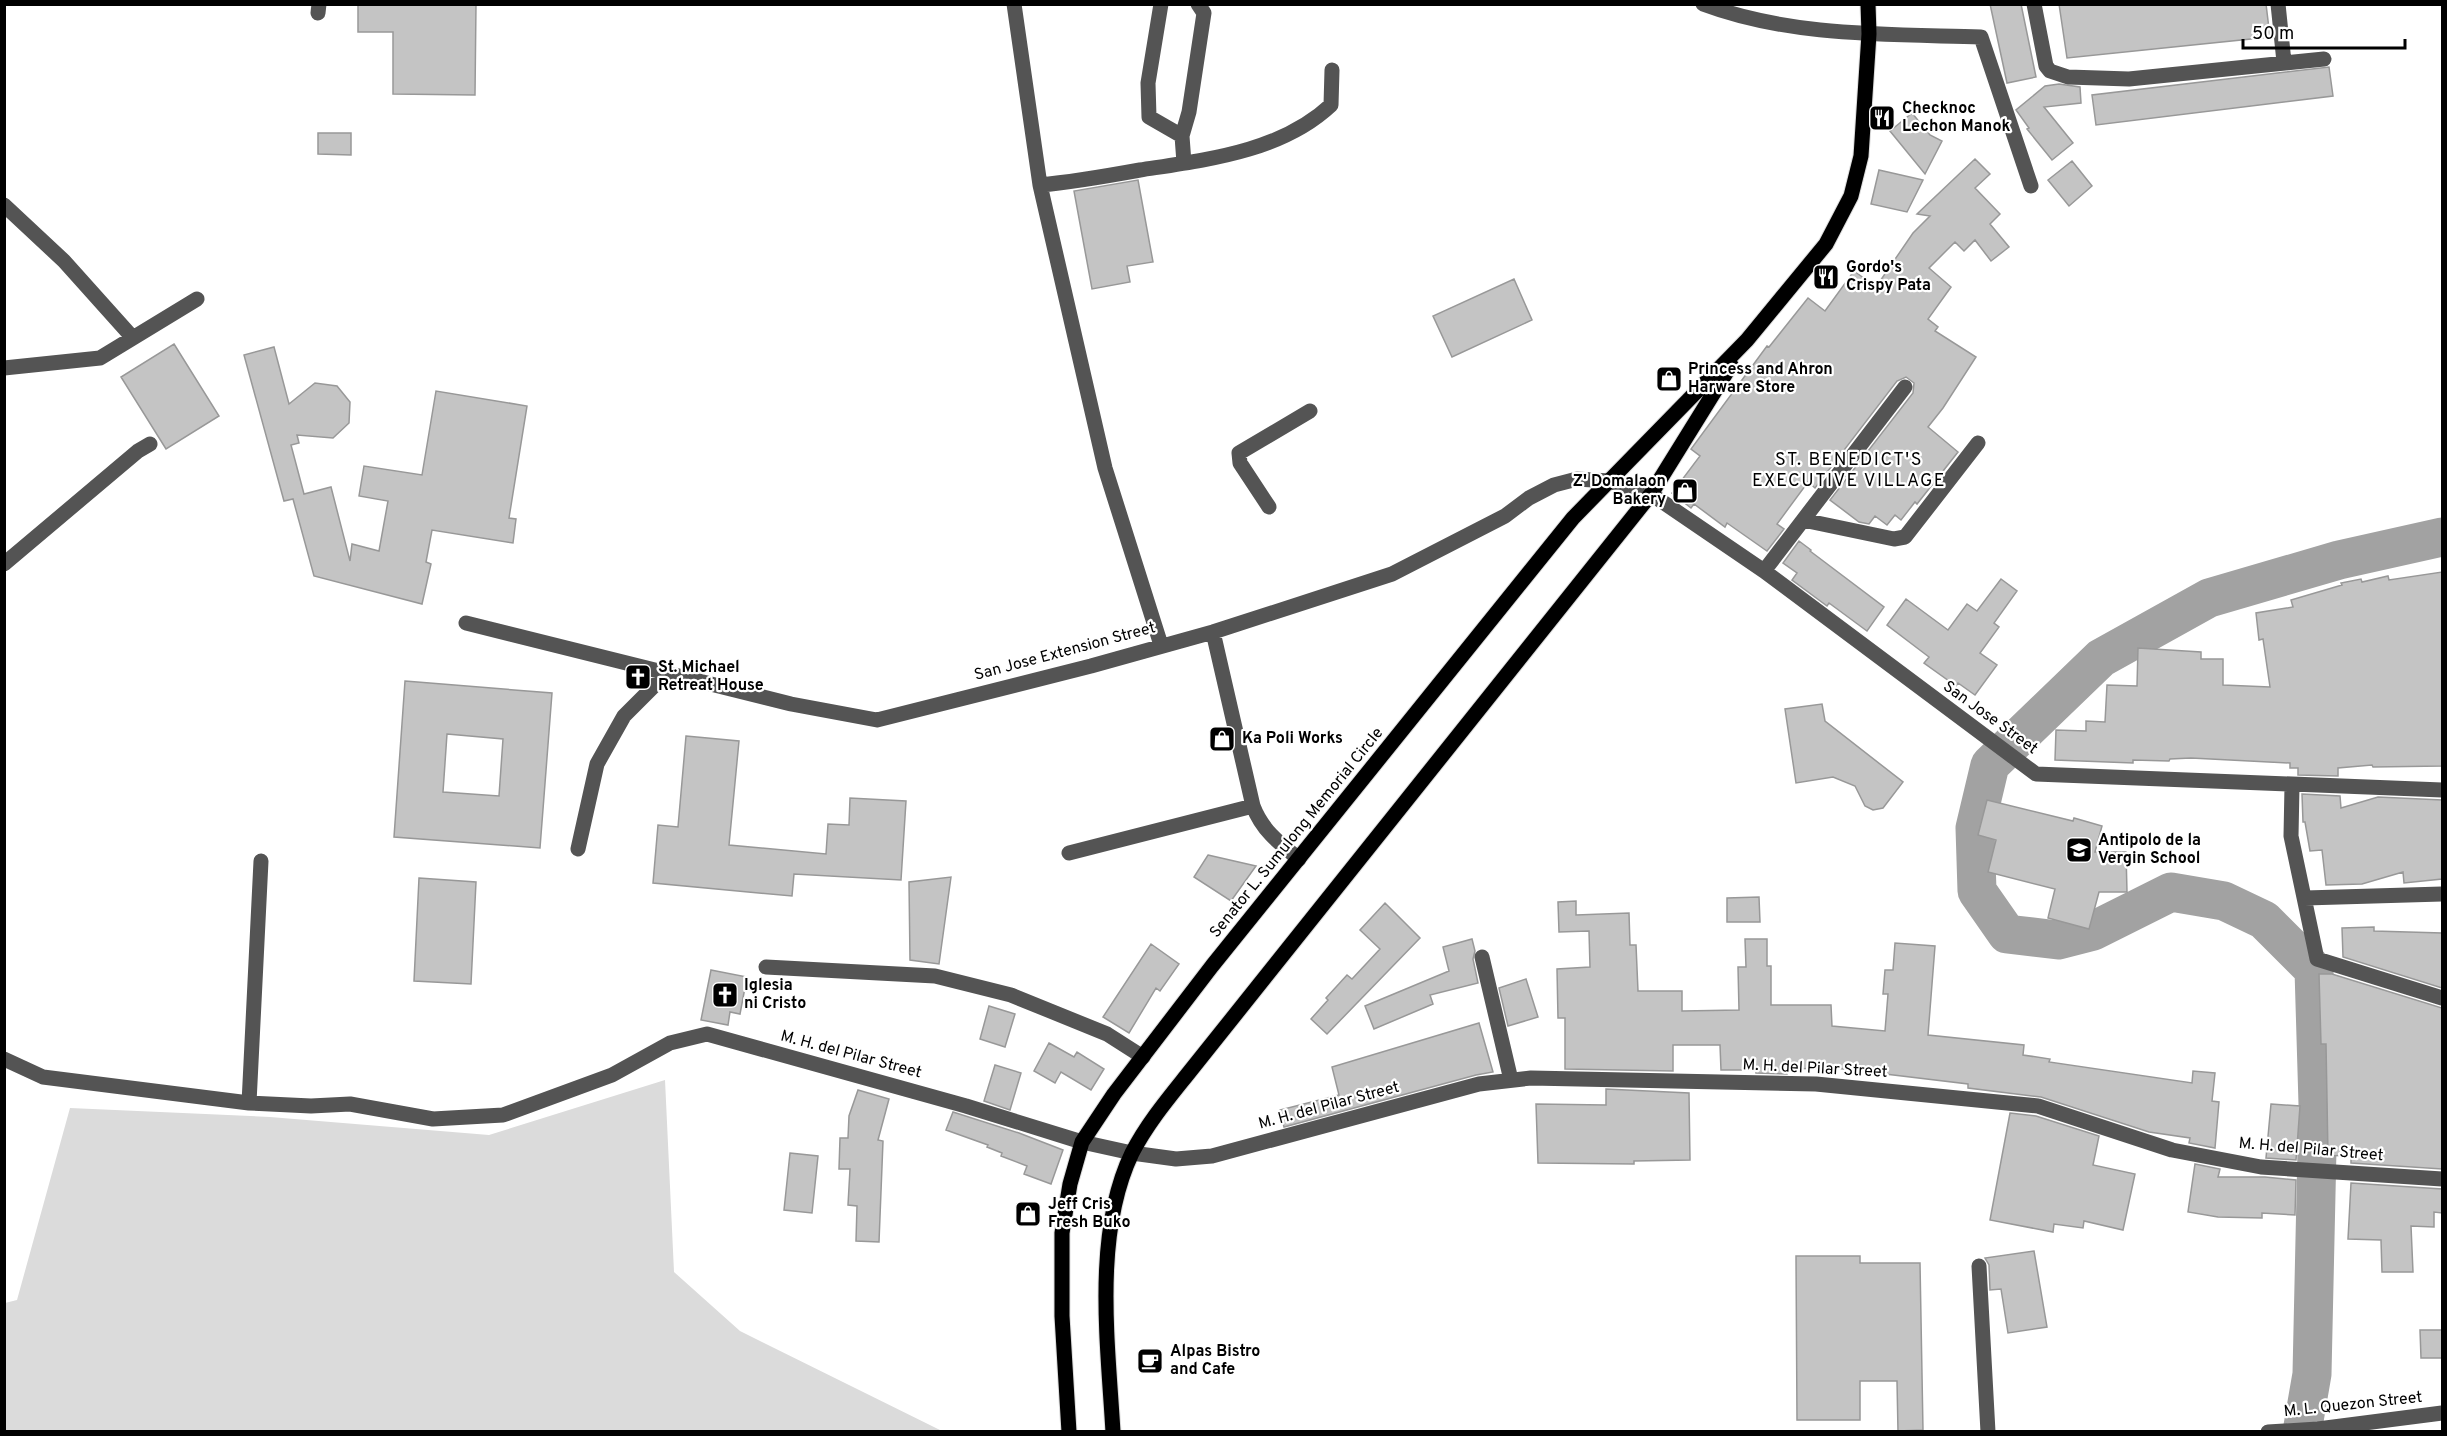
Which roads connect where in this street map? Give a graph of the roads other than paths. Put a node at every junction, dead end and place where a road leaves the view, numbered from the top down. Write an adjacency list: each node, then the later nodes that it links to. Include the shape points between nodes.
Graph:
1 (1014, 4): 14 (street)
2 (1161, 4): 12 (street, via 1148,83 1149,117)
3 (1198, 4): 12 (street, via 1204,13)
4 (1703, 4): 8 (street, via 1757,21)
5 (1868, 4): 8 (main road, Senator L. Sumulong Memorial Circle)
6 (2034, 4): 10 (street, via 2043,59 2050,71 2059,75 2129,79)
7 (2278, 4): 10 (street)
8 (1869, 34): 15 (street, via 1981,38); 19 (main road, Senator L. Sumulong Memorial Circle, via 1864,137 1851,196 1826,244)
9 (2324, 59): 10 (street)
10 (2284, 62)
11 (1332, 70): 13 (street, via 1332,105 1317,119 1265,145)
12 (1182, 136): 13 (street)
13 (1185, 163): 14 (street)
14 (1041, 185): 33 (street, via 1105,468)
15 (2031, 186)
16 (4, 205): 18 (street, via 64,261)
17 (197, 299): 18 (street)
18 (133, 338): 20 (street, via 100,358)
19 (1747, 340): 25 (main road, Senator L. Sumulong Memorial Circle); 26 (main road, Senator L. Sumulong Memorial Circle)
20 (4, 368)
21 (1905, 387): 28 (street)
22 (1310, 411): 27 (street, via 1239,453 1240,463)
23 (1978, 443): 28 (street, via 1905,537 1894,539)
24 (150, 444): 29 (street)
25 (1608, 481): 26 (street, San Jose Extension Street); 32 (street, San Jose Extension Street, via 1577,479 1554,485 1505,516 1392,574); 40 (main road, Senator L. Sumulong Memorial Circle, via 1573,518)
26 (1652, 494): 30 (street, San Jose Street); 52 (main road, Senator L. Sumulong Memorial Circle, via 1155,1115)
27 (1269, 507)
28 (1803, 520): 30 (street)
29 (4, 564)
30 (1764, 571): 35 (street, San Jose Street, via 2036,774)
31 (466, 623): 34 (street, San Jose Extension Street)
32 (1213, 632): 33 (street, San Jose Extension Street); 37 (street)
33 (1161, 645): 34 (street, San Jose Extension Street, via 877,720 790,704)
34 (667, 673): 38 (street, via 624,716 597,764)
35 (2292, 786): 36 (street, San Jose Street); 43 (street, via 2291,836)
36 (2442, 790)
37 (1253, 806): 39 (street); 40 (street, via 1271,836)
38 (578, 849)
39 (1069, 853)
40 (1299, 859): 47 (main road, Senator L. Sumulong Memorial Circle)
41 (261, 861): 50 (street)
42 (2442, 894): 43 (street)
43 (2305, 898): 46 (street, via 2317,959)
44 (1482, 957): 49 (street)
45 (766, 967): 47 (street, via 935,976 1011,995 1107,1034)
46 (2442, 998)
47 (1143, 1058): 51 (main road, Senator L. Sumulong Memorial Circle)
48 (4, 1059): 50 (street, M. H. del Pilar Street, via 43,1077)
49 (1511, 1080): 52 (street, M. H. del Pilar Street, via 1479,1084 1212,1156 1176,1159); 53 (street, M. H. del Pilar Street, via 1816,1084 2038,1106 2172,1150 2261,1167)
50 (249, 1103): 51 (street, M. H. del Pilar Street, via 350,1104 433,1119 503,1115 612,1075 670,1043 706,1034)
51 (1082, 1142): 52 (street, M. H. del Pilar Street); 56 (main road, Senator L. Sumulong Memorial Circle, via 1062,1233)
52 (1132, 1153): 57 (main road, Senator L. Sumulong Memorial Circle, via 1117,1194 1108,1236 1107,1328)
53 (2442, 1179)
54 (1979, 1266): 58 (street)
55 (2442, 1413): 60 (street, M. L. Quezon Street)
56 (1069, 1431)
57 (1113, 1431)
58 (1988, 1431)
59 (2268, 1431): 60 (street, M. L. Quezon Street)
60 (2285, 1431)

